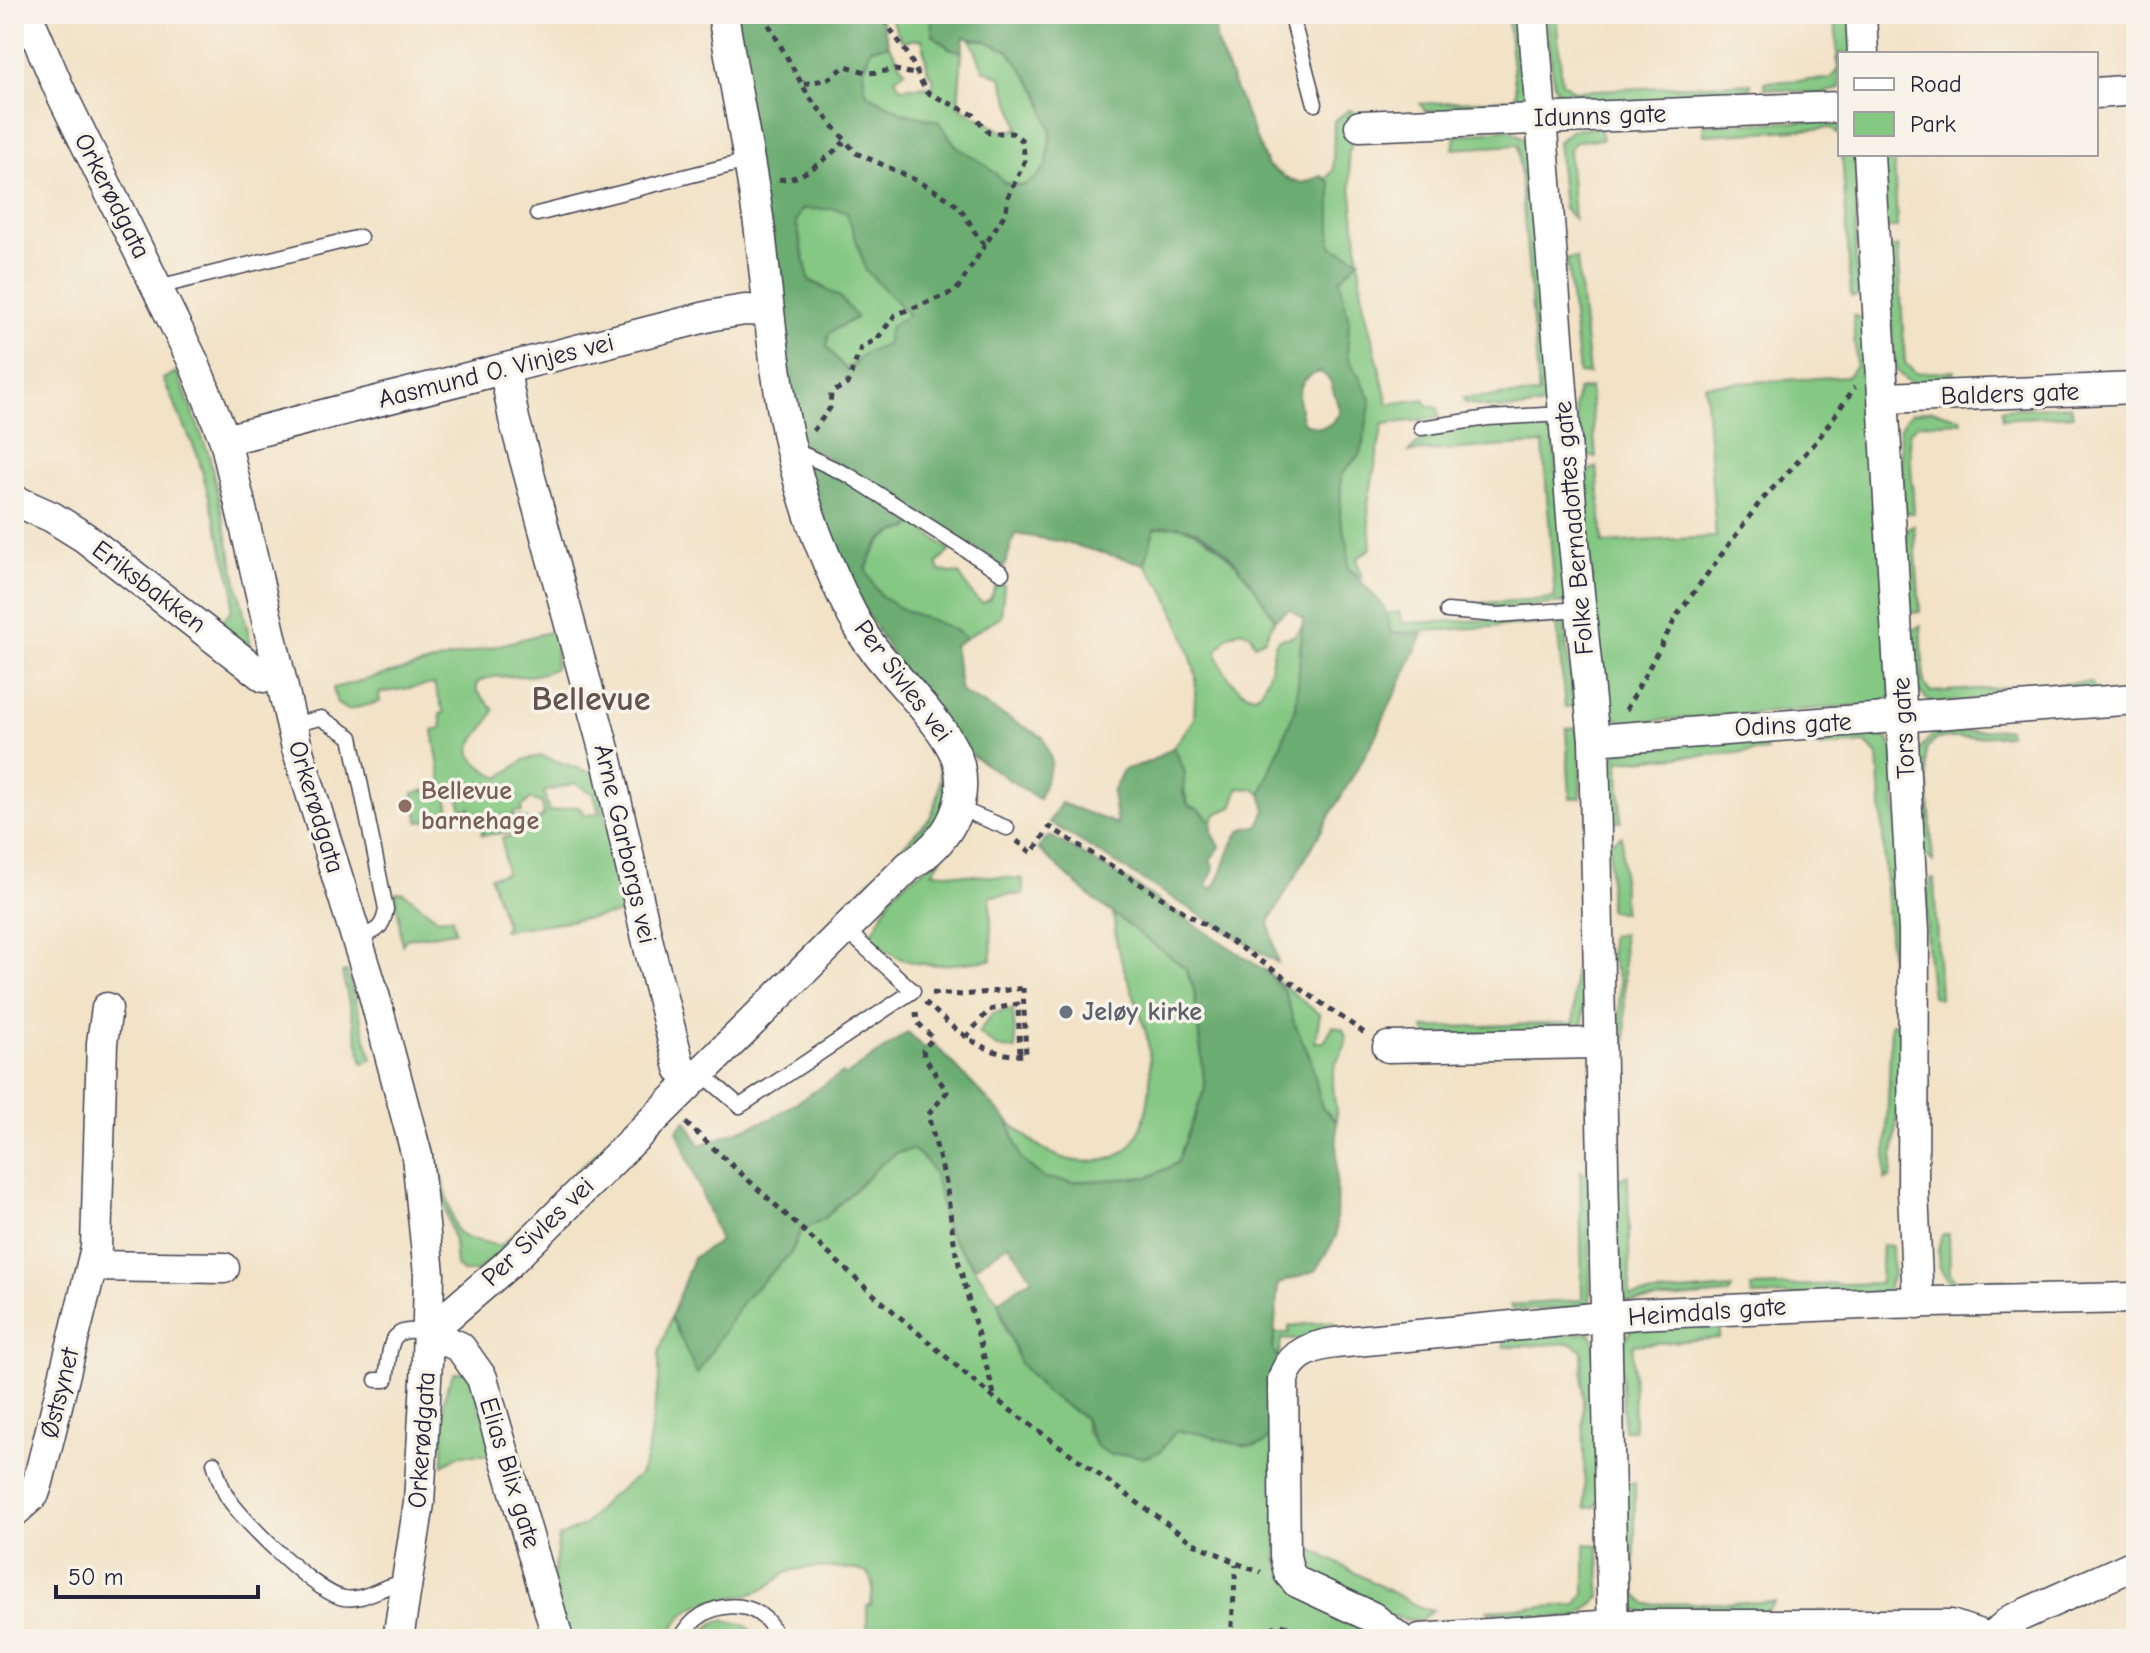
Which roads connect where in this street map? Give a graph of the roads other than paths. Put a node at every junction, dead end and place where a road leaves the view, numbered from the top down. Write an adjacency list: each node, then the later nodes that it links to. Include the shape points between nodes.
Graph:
1 (27, 14): 17 (street, Orkerødgata)
2 (723, 14): 14 (street, Per Sivles vei)
3 (1291, 14): 9 (lane)
4 (1533, 14): 11 (street, Folke Bernadottes gate)
5 (1861, 14): 6 (street)
6 (1863, 52)
7 (2136, 90): 8 (street)
8 (2098, 93)
9 (1315, 104)
10 (1838, 107): 11 (street, Idunns gate)
11 (1542, 118): 12 (street, Idunns gate); 22 (street, Folke Bernadottes gate)
12 (1360, 126)
13 (1869, 156): 21 (street, Tors gate)
14 (748, 169): 15 (lane); 18 (street, Per Sivles vei)
15 (537, 214)
16 (360, 237): 17 (lane)
17 (158, 287): 24 (street, Orkerødgata)
18 (767, 311): 19 (street, Aasmund O. Vinjes vei, via 714,315); 25 (street, Per Sivles vei)
19 (505, 371): 24 (street, Aasmund O. Vinjes vei); 42 (street, Arne Garborgs vei, via 607,760 680,1068)
20 (2136, 388): 21 (street, Balders gate)
21 (1885, 398): 32 (street, Tors gate)
22 (1565, 414): 23 (lane); 28 (street, Folke Bernadottes gate)
23 (1421, 428)
24 (225, 440): 30 (street, Orkerødgata)
25 (792, 456): 27 (lane, via 805,455 871,488); 35 (street, Per Sivles vei, via 818,538 864,636 953,748 960,776)
26 (14, 500): 30 (street, Eriksbakken, via 84,537 264,677)
27 (1002, 573)
28 (1580, 609): 29 (lane, via 1497,615); 34 (street, Folke Bernadottes gate)
29 (1447, 611)
30 (278, 675): 33 (street, Orkerødgata)
31 (2136, 699): 32 (street, Odins gate)
32 (1905, 719): 34 (street, Odins gate); 46 (street, Tors gate, via 1914,931)
33 (291, 725): 38 (street, Orkerødgata); 38 (lane, via 321,718 351,737 386,909 378,932)
34 (1594, 740): 40 (street, Folke Bernadottes gate)
35 (958, 808): 36 (lane); 37 (street, Per Sivles vei, via 946,835)
36 (1007, 828)
37 (846, 930): 42 (street, Per Sivles vei); 42 (lane, via 913,991 740,1106)
38 (356, 938): 48 (street, Orkerødgata, via 417,1156 426,1229)
39 (107, 1008): 43 (street, Østsynet, via 99,1222)
40 (1598, 1043): 41 (street); 47 (street, Folke Bernadottes gate)
41 (1388, 1047)
42 (695, 1078): 48 (street, Per Sivles vei, via 507,1265)
43 (92, 1266): 44 (street); 51 (street, Østsynet, via 38,1482 34,1494)
44 (224, 1268)
45 (2136, 1298): 46 (street, Heimdals gate)
46 (1918, 1303): 47 (street, Heimdals gate)
47 (1606, 1319): 54 (street, Folke Bernadottes gate); 60 (street, Heimdals gate, via 1319,1345 1286,1367 1289,1573 1297,1582 1372,1617)
48 (428, 1333): 49 (lane, via 400,1331 392,1341 386,1380); 53 (street, Orkerødgata); 57 (street, Elias Blix gate, via 460,1347 482,1378)
49 (376, 1380)
50 (214, 1463): 53 (lane, via 229,1499 262,1537 341,1598 358,1598 395,1582)
51 (14, 1512)
52 (2136, 1564): 62 (street, via 2011,1620)
53 (409, 1584): 56 (street, Orkerødgata)
54 (1613, 1632): 55 (street); 61 (street)
55 (1953, 1632): 62 (street)
56 (398, 1639)
57 (558, 1639)
58 (681, 1639): 59 (lane, via 709,1609 731,1607 763,1617)
59 (777, 1639)
60 (1400, 1639)
61 (1420, 1639)
62 (1991, 1639)

